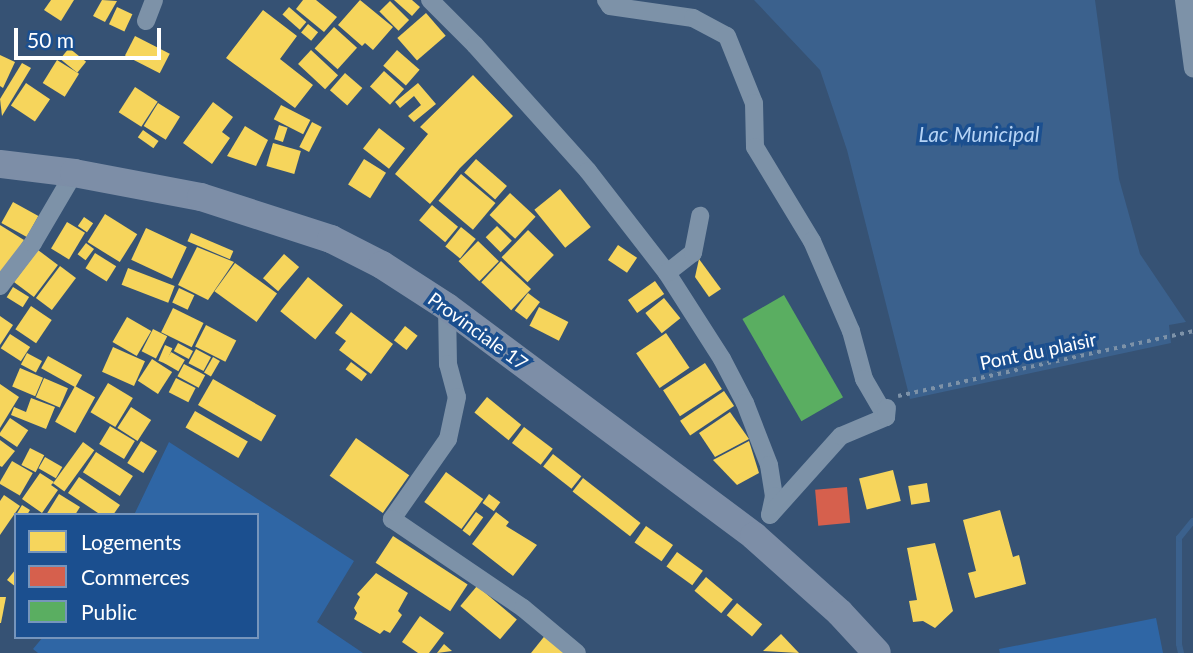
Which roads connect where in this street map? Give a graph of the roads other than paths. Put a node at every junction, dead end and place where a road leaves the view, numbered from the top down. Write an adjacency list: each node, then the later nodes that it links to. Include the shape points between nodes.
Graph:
1 (154, 0): 6 (street)
2 (430, 0): 11 (street, via 588,171)
3 (591, 0): 5 (street)
4 (1184, 0): 7 (street)
5 (608, 3): 15 (street, via 693,18 727,36 754,103 755,147 812,241 851,331 863,379)
6 (146, 21)
7 (1193, 68)
8 (0, 164): 9 (main road, Provinciale 17)
9 (74, 173): 12 (street, via 33,243); 13 (main road, Provinciale 17, via 201,197 331,239)
10 (701, 216): 11 (street, via 693,253)
11 (667, 273): 16 (street, via 722,359 769,464 774,496)
12 (0, 286)
13 (447, 307): 16 (main road, Provinciale 17); 17 (street, via 448,363 457,397 448,439 392,519 523,608)
14 (888, 398): 15 (street)
15 (887, 417): 16 (street, via 841,436)
16 (762, 526): 18 (main road, Provinciale 17)
17 (577, 653)
18 (877, 653)

